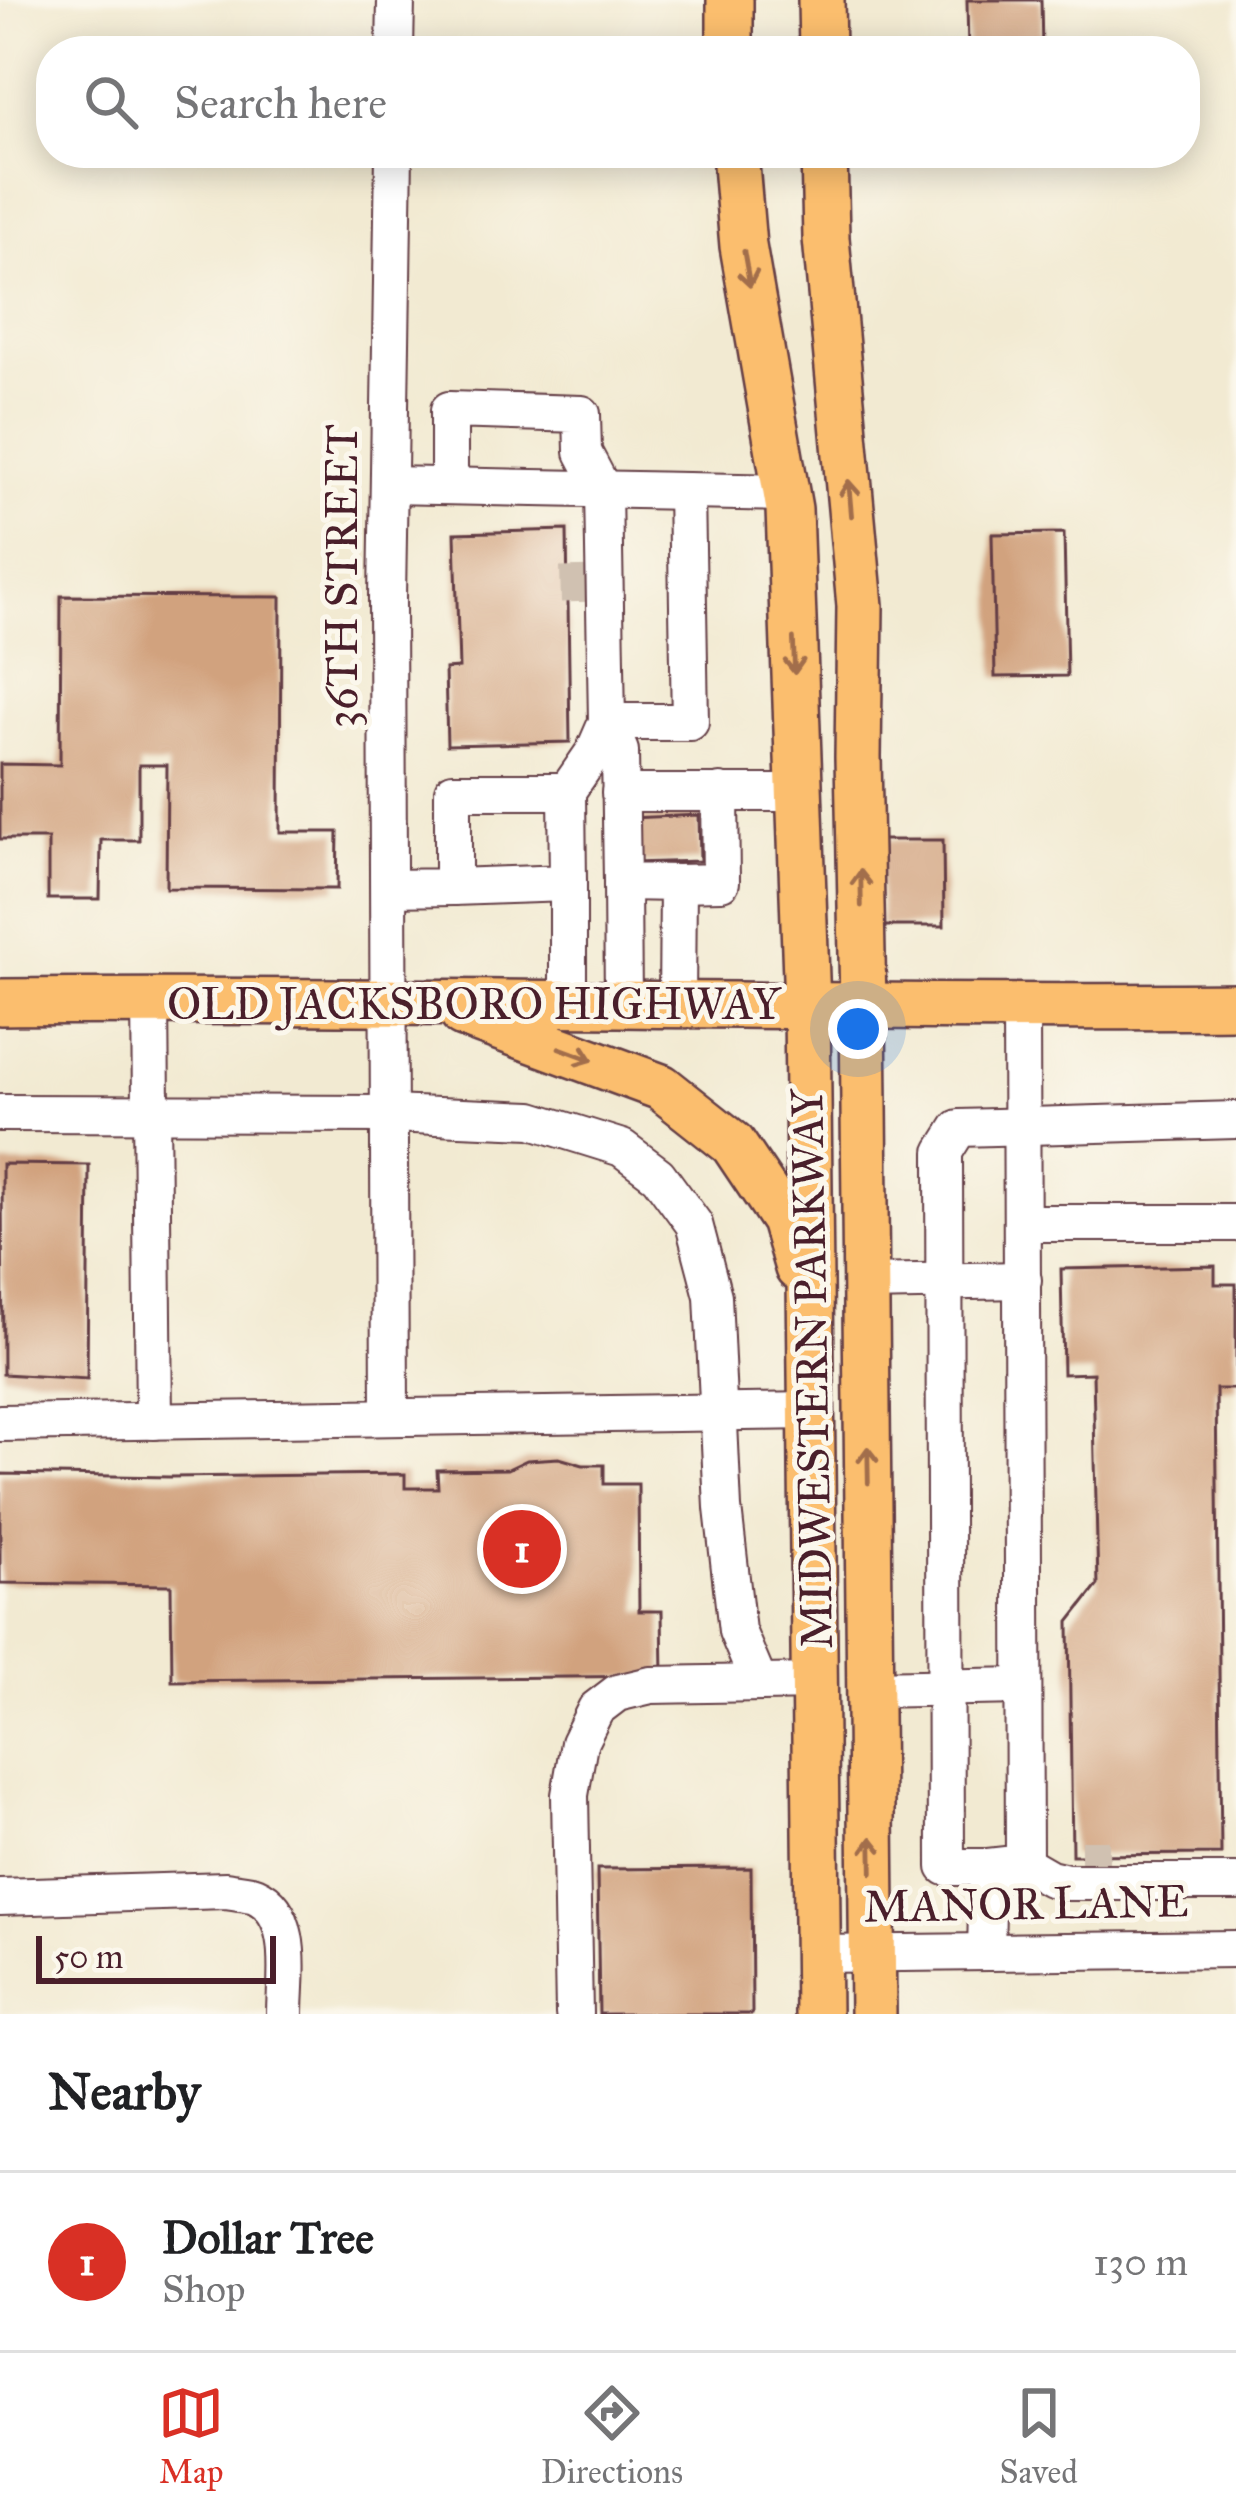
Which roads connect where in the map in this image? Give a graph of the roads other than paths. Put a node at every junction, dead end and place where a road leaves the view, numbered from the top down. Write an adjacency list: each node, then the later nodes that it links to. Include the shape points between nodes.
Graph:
1 (396, 0): 4 (street)
2 (730, 0): 5 (main road)
3 (821, 0): 6 (main road)
4 (395, 36)
5 (730, 36)
6 (822, 36)
7 (394, 168): 10 (street, 36TH STREET)
8 (736, 168): 13 (main road, MIDWESTERN PARKWAY, one-way to 13)
9 (824, 168): 33 (main road, MIDWESTERN PARKWAY, one-way to 9, via 860,606)
10 (388, 485): 11 (street); 25 (street, 36TH STREET)
11 (448, 486): 14 (street); 14 (street, via 449,410 582,414 583,452)
12 (686, 491): 13 (street); 14 (street); 16 (street, via 690,722)
13 (786, 493): 20 (main road, MIDWESTERN PARKWAY, one-way to 20)
14 (603, 504): 15 (street); 15 (street, via 579,584)
15 (605, 647): 16 (street)
16 (607, 722): 17 (street); 19 (street, via 620,751)
17 (567, 791): 22 (street); 24 (street, via 453,791)
18 (720, 792): 19 (street); 20 (street); 23 (street, via 721,883)
19 (620, 793): 21 (street)
20 (799, 793): 32 (main road, MIDWESTERN PARKWAY)
21 (622, 882): 23 (street); 30 (street)
22 (568, 883): 24 (street); 29 (street)
23 (678, 883): 31 (street)
24 (453, 887): 25 (street)
25 (388, 888): 26 (street, 36TH STREET)
26 (408, 1000): 27 (main road, OLD JACKSBORO HIGHWAY); 29 (main road, OLD JACKSBORO HIGHWAY); 38 (street, 36TH STREET); 46 (main road, one-way to 46, via 661,1087 733,1144 784,1220)
27 (150, 1001): 28 (main road, OLD JACKSBORO HIGHWAY); 37 (street)
28 (0, 1002)
29 (568, 1002): 30 (main road, OLD JACKSBORO HIGHWAY)
30 (623, 1003): 31 (main road, OLD JACKSBORO HIGHWAY)
31 (677, 1003): 32 (main road, OLD JACKSBORO HIGHWAY)
32 (807, 1005): 33 (main road, OLD JACKSBORO HIGHWAY); 46 (main road, MIDWESTERN PARKWAY)
33 (863, 1005): 34 (main road, OLD JACKSBORO HIGHWAY); 45 (main road, MIDWESTERN PARKWAY)
34 (1022, 1006): 35 (main road, OLD JACKSBORO HIGHWAY); 40 (street)
35 (1236, 1006)
36 (0, 1113): 37 (street)
37 (151, 1113): 38 (street); 50 (street)
38 (390, 1114): 48 (street, via 532,1120 622,1148 658,1175 694,1224 713,1296); 49 (street, 36TH STREET)
39 (1236, 1120): 40 (street)
40 (1022, 1124): 41 (street); 44 (street, via 959,1128 944,1152)
41 (1022, 1222): 42 (street); 43 (street)
42 (1236, 1223)
43 (1022, 1280): 44 (street); 54 (street)
44 (944, 1281): 45 (street); 55 (street)
45 (866, 1283): 56 (main road, MIDWESTERN PARKWAY, one-way to 45)
46 (810, 1308): 47 (main road, MIDWESTERN PARKWAY)
47 (811, 1412): 48 (street); 52 (main road, MIDWESTERN PARKWAY)
48 (720, 1413): 49 (street); 53 (street, via 737,1631)
49 (390, 1418): 50 (street)
50 (154, 1421): 51 (street)
51 (0, 1423)
52 (814, 1682): 53 (street); 64 (main road, MIDWESTERN PARKWAY)
53 (759, 1683): 66 (street, via 651,1685 617,1693 596,1709 578,1743 570,1795)
54 (1023, 1686): 55 (street); 57 (street)
55 (945, 1687): 56 (street); 57 (street, via 946,1867)
56 (870, 1689): 63 (main road, MIDWESTERN PARKWAY, one-way to 56)
57 (1020, 1869): 59 (street, via 1067,1882); 59 (street, via 1095,1858); 62 (street)
58 (1236, 1882): 59 (street)
59 (1142, 1884)
60 (0, 1897): 65 (street, via 226,1890 259,1896 286,1941)
61 (1236, 1949): 62 (street, MANOR LANE)
62 (986, 1952): 63 (street, MANOR LANE)
63 (873, 1953): 64 (street, MANOR LANE); 68 (main road, MIDWESTERN PARKWAY)
64 (817, 1954): 67 (main road, MIDWESTERN PARKWAY)
65 (285, 2014)
66 (574, 2014)
67 (818, 2014)
68 (873, 2014)

